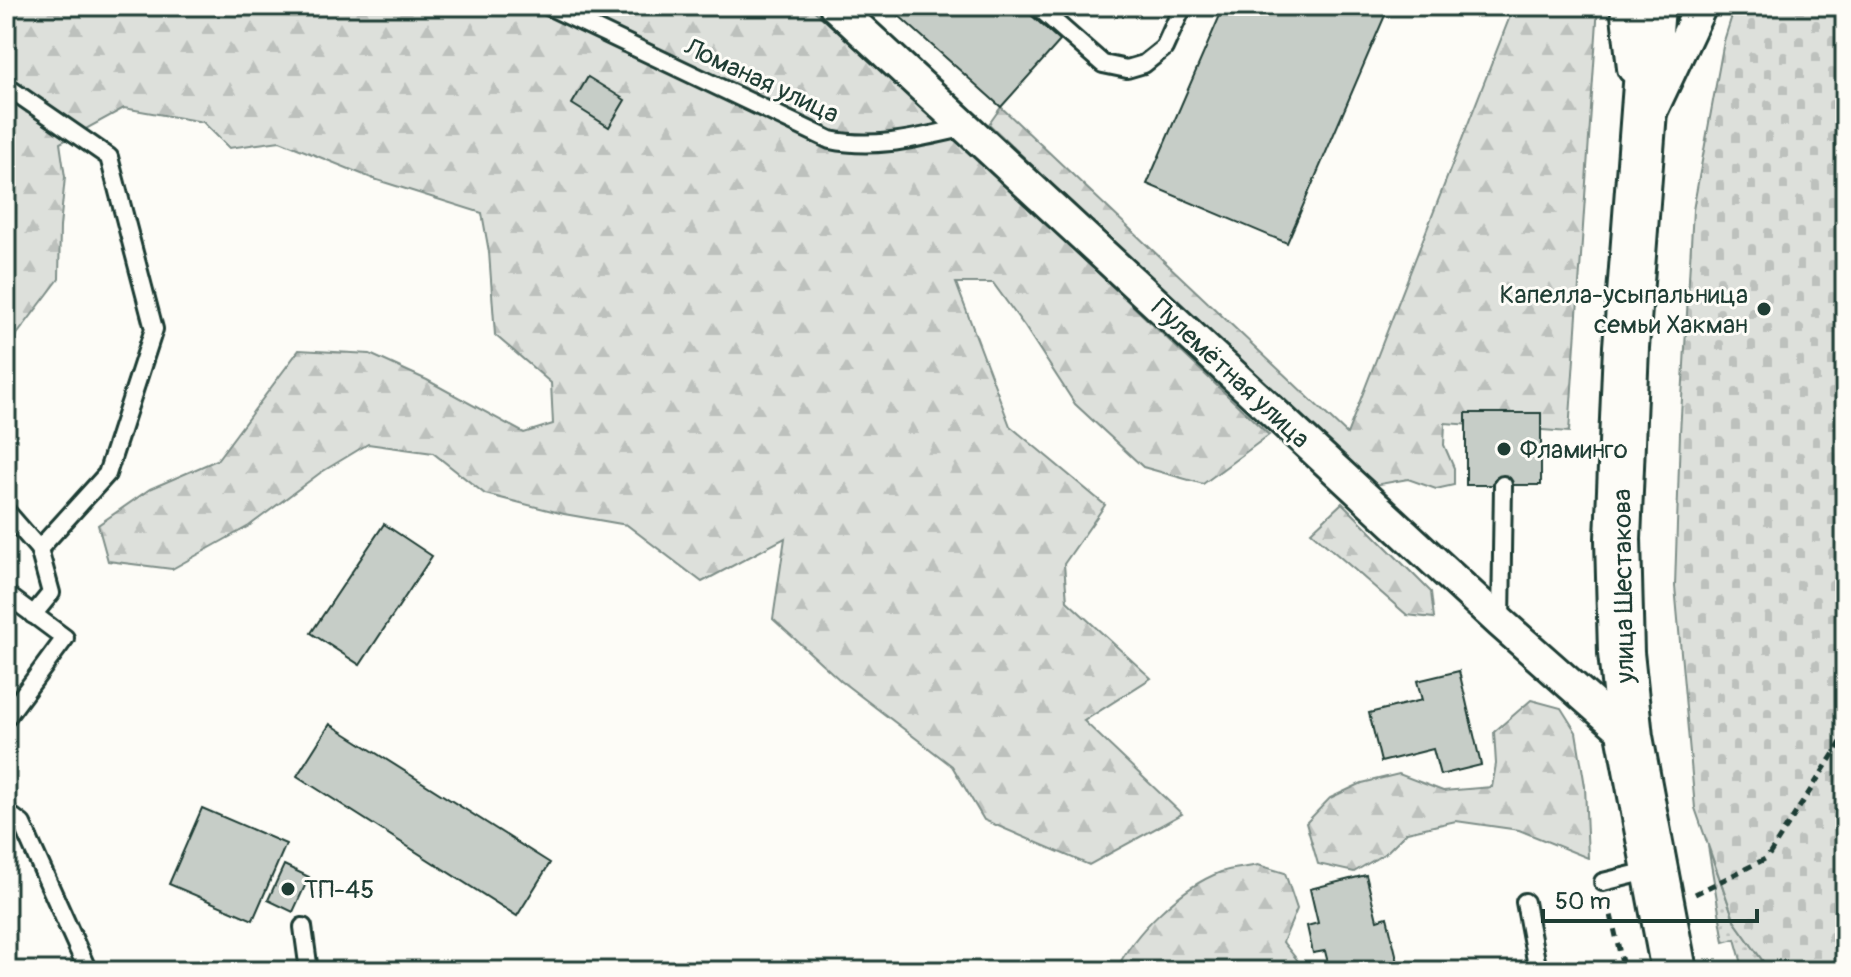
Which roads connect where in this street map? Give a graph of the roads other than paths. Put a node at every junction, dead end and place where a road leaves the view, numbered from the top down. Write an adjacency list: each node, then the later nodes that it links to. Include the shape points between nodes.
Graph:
1 (548, 6): 9 (lane, Ломаная улица, via 830,140 868,145)
2 (835, 6): 9 (street, Пулемётная улица)
3 (1037, 6): 4 (lane, via 1103,64 1127,69 1144,64 1164,48)
4 (1183, 6)
5 (1626, 6): 10 (street, улица Шестакова)
6 (1652, 6): 10 (main road)
7 (1701, 6): 10 (street)
8 (6, 86): 13 (lane, via 109,157 154,329 107,474)
9 (967, 127): 16 (street, Пулемётная улица)
10 (1641, 134): 18 (main road, улица Шестакова, via 1618,539)
11 (1503, 485): 16 (lane)
12 (6, 511): 13 (lane)
13 (39, 549): 15 (lane, via 51,593)
14 (6, 602): 15 (lane, via 10,597)
15 (33, 615): 17 (lane, via 65,638)
16 (1501, 623): 18 (street, Пулемётная улица)
17 (6, 718)
18 (1630, 737): 21 (main road, улица Шестакова)
19 (6, 812): 24 (lane, via 22,824)
20 (1603, 882): 21 (lane)
21 (1658, 890): 27 (main road, улица Шестакова)
22 (1525, 902): 26 (lane)
23 (303, 927): 25 (lane)
24 (88, 971)
25 (309, 971)
26 (1538, 971)
27 (1674, 971)

